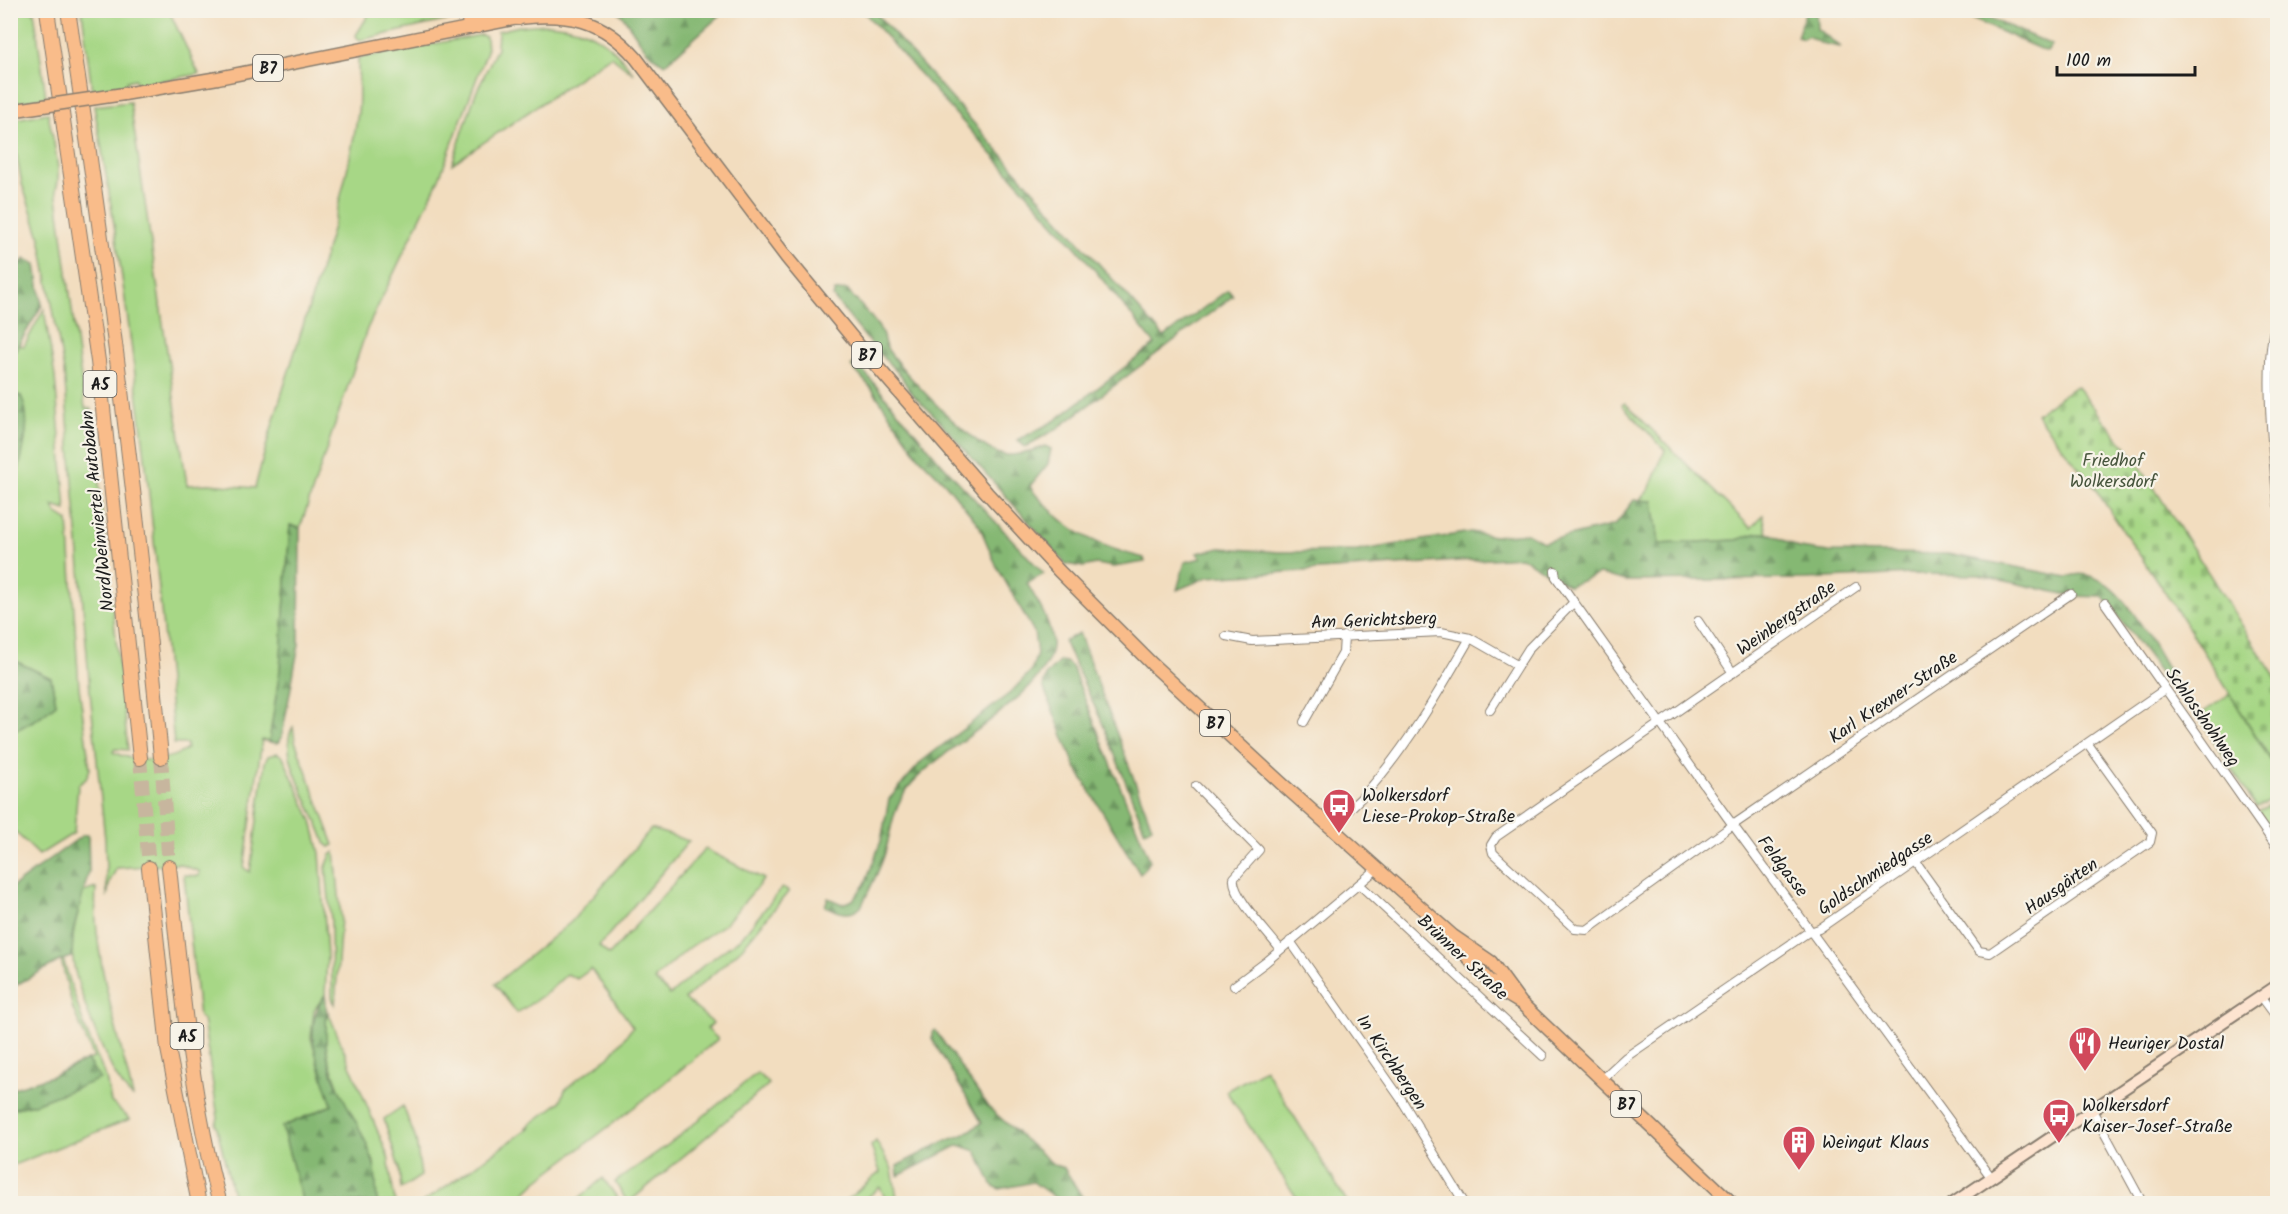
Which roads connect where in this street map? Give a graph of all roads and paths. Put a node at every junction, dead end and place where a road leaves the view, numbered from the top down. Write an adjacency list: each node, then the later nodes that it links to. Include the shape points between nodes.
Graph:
1 (47, 10): 29 (highway, Nord/Weinviertel Autobahn / A5, via 99,372)
2 (68, 10): 28 (highway, Nord/Weinviertel Autobahn / A5, via 119,365)
3 (468, 10): 7 (highway)
4 (484, 10): 7 (highway)
5 (491, 10): 6 (highway)
6 (518, 18): 7 (main road, B7); 32 (main road, Brünner Straße / B7, via 580,20 611,33 626,46 787,258 921,419 1121,633)
7 (474, 26): 8 (main road, B7, bridge, via 218,78)
8 (14, 111)
9 (2277, 320): 10 (street, via 2270,368)
10 (2276, 480): 11 (street)
11 (2277, 505)
12 (1555, 571): 15 (street, Feldgasse)
13 (1856, 587): 22 (street, Weinbergstraße)
14 (2071, 594): 31 (street, Karl Krexner-Straße)
15 (1574, 602): 21 (street, via 1550,624); 26 (street, Feldgasse)
16 (2105, 603): 23 (street, Schlosshohlweg)
17 (1698, 621): 22 (street, Weinbergstraße)
18 (1226, 636): 19 (street, Am Gerichtsberg, via 1246,641)
19 (1344, 636): 20 (street, Am Gerichtsberg, via 1441,632); 25 (street, via 1343,653)
20 (1470, 638): 21 (street, Am Gerichtsberg); 32 (street, via 1431,705 1400,748)
21 (1517, 665): 24 (street)
22 (1733, 673): 26 (street, Weinbergstraße)
23 (2165, 689): 27 (street, Goldschmiedgasse); 33 (street, Schlosshohlweg)
24 (1490, 710)
25 (1304, 722)
26 (1660, 723): 31 (street, Feldgasse); 31 (street, Karl Krexner-Straße, via 1496,837 1491,845 1493,853 1581,931)
27 (2088, 744): 34 (street, Goldschmiedgasse); 34 (street, Hausgärten, via 2152,833 2150,842 2124,861 1984,954)
28 (161, 757)
29 (140, 758)
30 (1196, 786): 41 (street, via 1259,850 1233,882)
31 (1733, 825): 39 (street, Feldgasse)
32 (1332, 828): 37 (main road, Brünner Straße / B7)
33 (2277, 849)
34 (1916, 863): 39 (street, Goldschmiedgasse)
35 (169, 867): 52 (highway, A5, via 188,1044)
36 (149, 868): 51 (highway, A5, via 168,1049)
37 (1377, 869): 38 (street); 47 (main road, Brünner Straße / B7, via 1454,936 1491,962 1521,1003)
38 (1359, 884): 40 (street); 46 (street, Brünner Straße)
39 (1812, 931): 47 (street, Goldschmiedgasse, via 1626,1057); 49 (street, Feldgasse)
40 (1290, 941): 41 (street); 53 (street, In Kirchbergen, via 1401,1099)
41 (1280, 949): 43 (street)
42 (2277, 985): 44 (street)
43 (1234, 986)
44 (2261, 996): 45 (street); 48 (street)
45 (2277, 1019)
46 (1543, 1056)
47 (1601, 1080): 54 (main road, Brünner Straße / B7)
48 (2092, 1110): 49 (street); 56 (street)
49 (1991, 1178): 55 (street)
50 (2277, 1200): 57 (street)
51 (199, 1203)
52 (220, 1203)
53 (1465, 1203)
54 (1732, 1203)
55 (1952, 1203)
56 (2144, 1203)
57 (2272, 1203)

